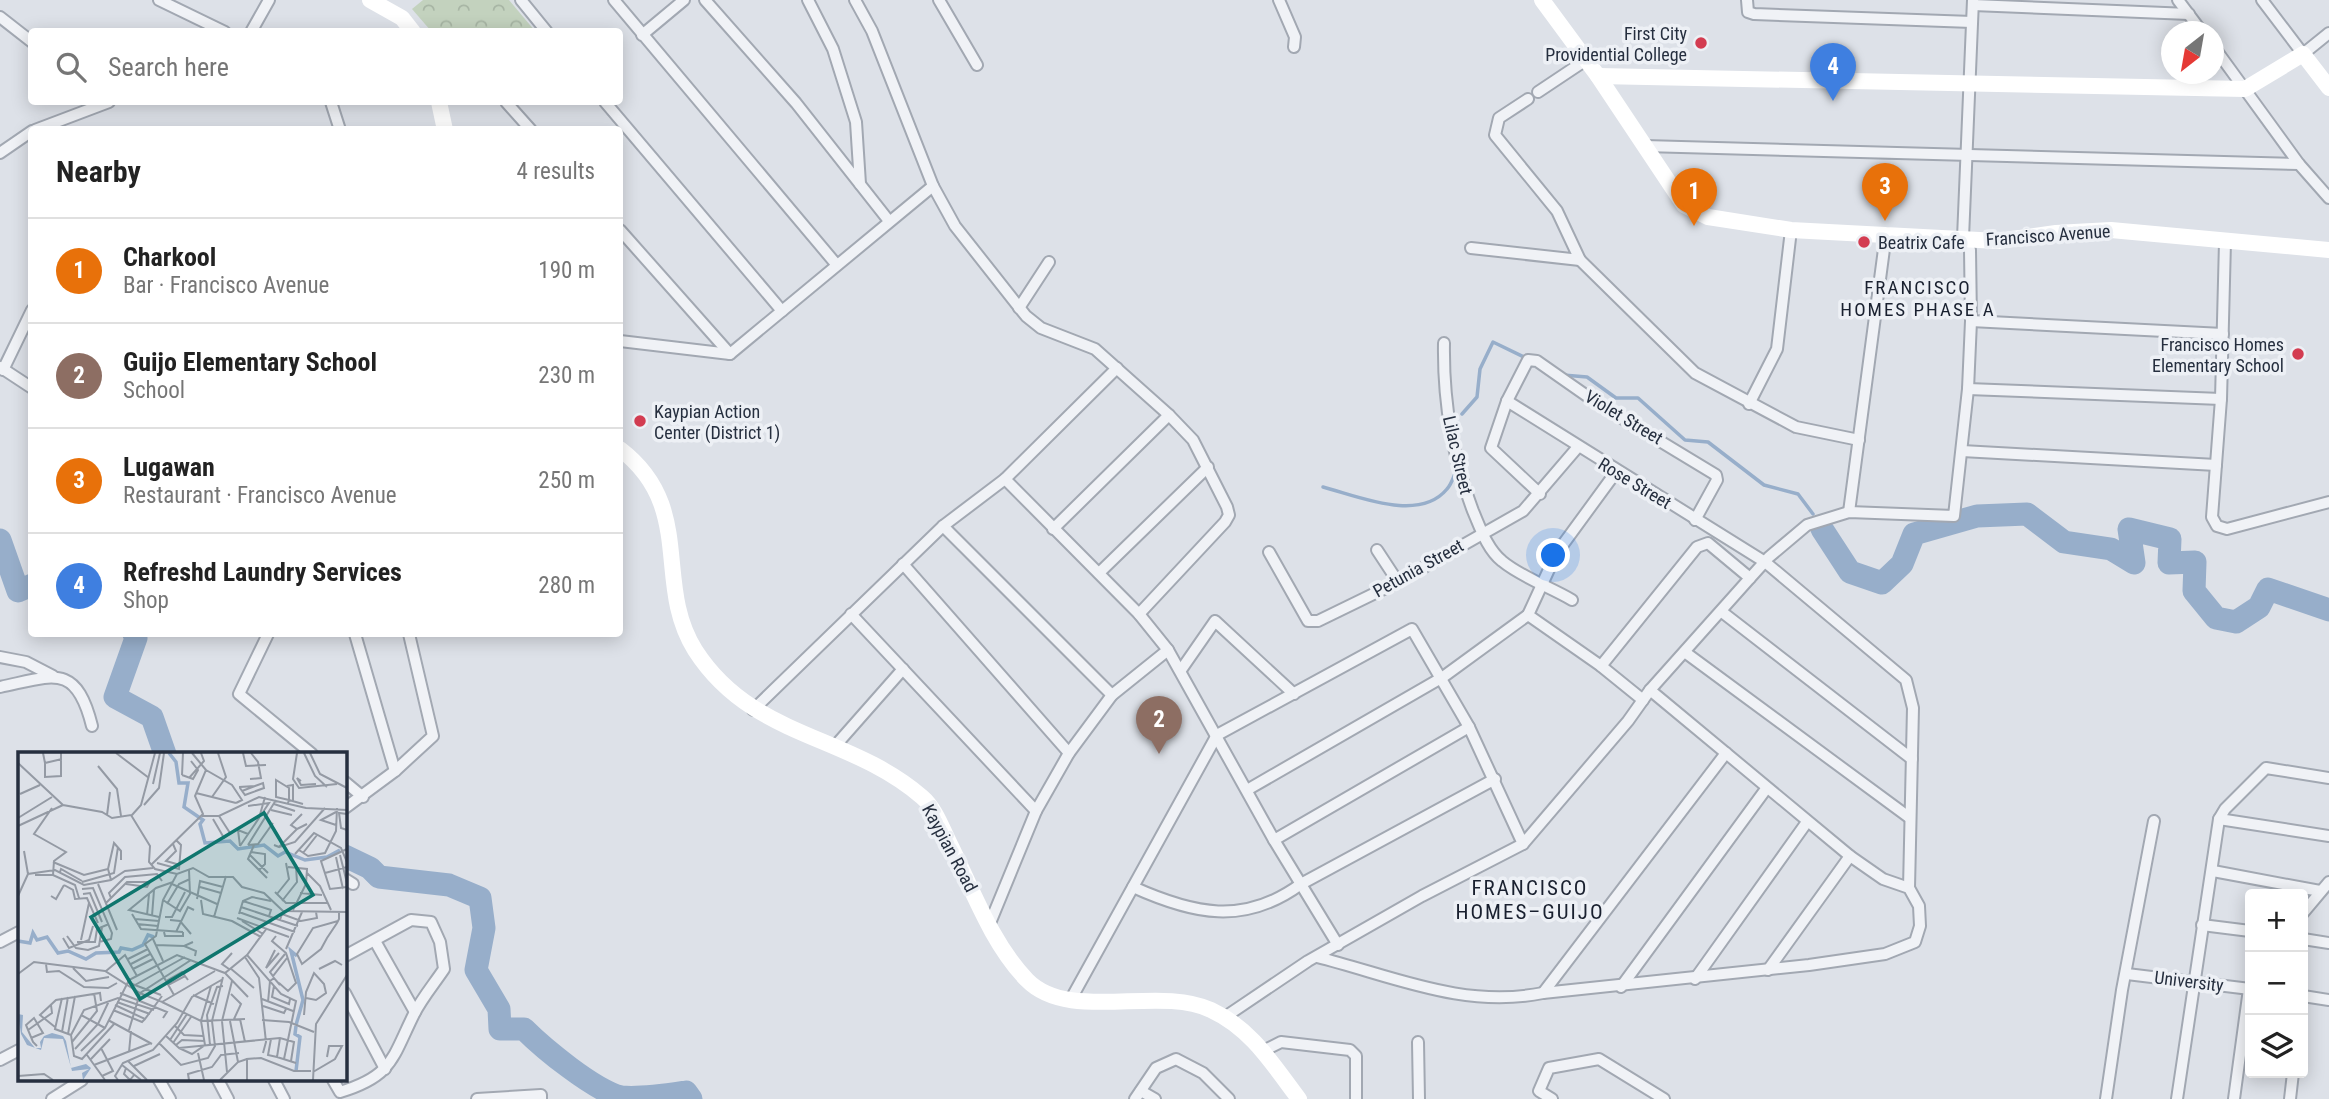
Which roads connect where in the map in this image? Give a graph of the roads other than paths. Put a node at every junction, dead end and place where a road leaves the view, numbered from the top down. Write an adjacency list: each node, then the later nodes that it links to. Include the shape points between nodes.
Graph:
1 (159, 0): 21 (street)
2 (269, 0): 22 (street)
3 (370, 0): 23 (street, via 402,18)
4 (614, 0): 26 (street)
5 (684, 0): 26 (street)
6 (705, 0): 51 (street, via 796,103)
7 (808, 0): 51 (street, via 833,49 856,122)
8 (855, 0): 52 (street, via 872,31)
9 (939, 0): 32 (street)
10 (1279, 0): 28 (street, via 1295,37)
11 (1542, 0): 30 (street, Francisco Avenue)
12 (1747, 0): 20 (street, via 1748,12 1754,14)
13 (2178, 0): 17 (street)
14 (2262, 0): 29 (street)
15 (527, 2): 24 (street)
16 (1973, 3): 17 (street); 20 (street)
17 (2189, 13): 19 (street)
18 (0, 17): 27 (street)
19 (2194, 21)
20 (1972, 22): 34 (street)
21 (217, 28)
22 (253, 28)
23 (410, 28)
24 (544, 28)
25 (2329, 33): 29 (street)
26 (642, 35): 64 (street)
27 (28, 39)
28 (1294, 47)
29 (2303, 54): 35 (street); 36 (street)
30 (1586, 60): 33 (street, Francisco Avenue); 62 (street, via 1499,118 1495,135 1557,211)
31 (2224, 61): 36 (street)
32 (977, 65)
33 (1598, 76): 34 (street); 47 (street, Francisco Avenue)
34 (1969, 84): 36 (street); 49 (street)
35 (2329, 88)
36 (2245, 89): 50 (street)
37 (101, 105): 42 (street)
38 (332, 105): 43 (street)
39 (440, 105): 44 (street)
40 (509, 105): 45 (street)
41 (609, 105): 66 (street)
42 (44, 126)
43 (339, 126)
44 (444, 126)
45 (527, 126)
46 (28, 133): 48 (street)
47 (1645, 146): 49 (street); 55 (street, Francisco Avenue, via 1684,205 1708,217)
48 (0, 153)
49 (1967, 155): 50 (street); 58 (street)
50 (2300, 164): 53 (street)
51 (860, 186): 54 (street)
52 (933, 186): 54 (street); 65 (street, via 956,226)
53 (2329, 198)
54 (889, 221): 64 (street)
55 (1791, 230): 57 (street, Francisco Avenue); 79 (street, via 1777,349)
56 (623, 233): 72 (street)
57 (1886, 234): 58 (street, Francisco Avenue); 81 (street)
58 (1963, 238): 59 (street, Francisco Avenue, via 1998,241 2111,230); 68 (street, via 1970,250)
59 (2225, 242): 61 (street, Francisco Avenue); 69 (street)
60 (1471, 248): 62 (street)
61 (2329, 250)
62 (1580, 260): 79 (street, via 1696,373)
63 (1049, 262): 65 (street)
64 (836, 264): 66 (street)
65 (1019, 308): 73 (street, via 1041,328 1095,349)
66 (782, 311): 72 (street)
67 (28, 318): 74 (street)
68 (1971, 321): 69 (street); 76 (street)
69 (2223, 334): 77 (street)
70 (623, 341): 72 (street)
71 (1444, 343): 95 (street, Lilac Street, via 1443,379 1451,439)
72 (730, 354)
73 (1118, 368): 80 (street); 88 (street)
74 (2, 369): 75 (street)
75 (28, 385)
76 (1968, 389): 77 (street); 84 (street)
77 (2221, 399): 85 (street)
78 (1507, 401): 82 (street, Rose Street); 89 (street, via 1491,448); 92 (street, Violet Street, via 1525,362 1537,361 1716,475)
79 (1749, 404): 81 (street, via 1796,428)
80 (1169, 415): 86 (street, via 1193,440); 94 (street)
81 (1859, 440): 91 (street)
82 (1577, 447): 87 (street, Rose Street); 89 (street, Petunia Street)
83 (623, 451): 124 (street, Kaypian Road, via 661,497 671,536 681,624 696,651)
84 (1962, 451): 85 (street); 91 (street, via 1954,516)
85 (2217, 465): 90 (street, via 2212,517 2217,526 2227,529)
86 (1208, 467): 100 (street); 107 (street, via 1229,515)
87 (1616, 472): 92 (street, Rose Street); 103 (street, via 1577,523)
88 (1005, 480): 93 (street); 94 (street)
89 (1540, 494): 95 (street, Petunia Street, via 1523,510)
90 (2329, 502)
91 (1849, 512): 98 (street, via 1807,525)
92 (1695, 520): 98 (street, Rose Street)
93 (943, 526): 99 (street); 122 (street)
94 (1053, 528): 100 (street)
95 (1481, 532): 102 (street, Petunia Street); 103 (street, Lilac Street, via 1502,562)
96 (1377, 550): 102 (street)
97 (1269, 552): 102 (street, Petunia Street, via 1311,623)
98 (1765, 562): 101 (street); 132 (street, Rose Street, via 1906,680 1913,708)
99 (903, 565): 106 (street); 130 (street)
100 (1099, 573): 107 (street)
101 (1750, 578): 105 (street); 115 (street, via 1703,543)
102 (1398, 582)
103 (1542, 582): 104 (street, Lilac Street); 108 (street)
104 (1572, 600)
105 (1722, 611): 113 (street); 132 (street)
106 (851, 614): 116 (street); 124 (street)
107 (1139, 614): 112 (street)
108 (1528, 615): 115 (street); 119 (street)
109 (267, 637): 129 (street, via 239,694)
110 (356, 637): 133 (street)
111 (410, 637): 133 (street, via 433,736)
112 (1168, 650): 117 (street); 122 (street)
113 (1686, 653): 123 (street); 142 (street)
114 (0, 657): 118 (street, via 26,662)
115 (1601, 666): 123 (street)
116 (903, 669): 128 (street); 141 (street)
117 (1181, 670): 121 (street, via 1215,621); 127 (street)
118 (53, 676): 120 (street); 125 (street, via 76,685)
119 (1443, 677): 121 (street, via 1412,629); 126 (street); 138 (street)
120 (0, 687)
121 (1294, 694): 127 (street)
122 (1111, 695): 130 (street)
123 (1647, 695): 131 (street); 148 (street)
124 (753, 710): 128 (street, Kaypian Road, via 779,725)
125 (92, 726)
126 (1469, 727): 135 (street); 147 (street)
127 (1217, 735): 138 (street); 153 (street)
128 (836, 745): 157 (street, Kaypian Road, via 925,799)
129 (310, 752)
130 (1069, 753): 141 (street)
131 (1726, 753): 137 (street); 174 (street)
132 (1912, 759): 142 (street, Rose Street)
133 (395, 771): 139 (street)
134 (2329, 778): 143 (street, via 2266,768)
135 (1495, 779): 148 (street); 152 (street)
136 (346, 783): 139 (street)
137 (1766, 789): 145 (street); 172 (street)
138 (1247, 790): 147 (street)
139 (363, 797): 140 (street)
140 (346, 807)
141 (1036, 811): 157 (street)
142 (1910, 818): 154 (street, Rose Street)
143 (2219, 819): 146 (street); 150 (street)
144 (2154, 821): 169 (street)
145 (1807, 822): 149 (street); 170 (street)
146 (2329, 836)
147 (1275, 840): 152 (street)
148 (1522, 844): 165 (street)
149 (1850, 856): 154 (street, via 1883,879); 168 (street)
150 (2213, 871): 155 (street); 158 (street)
151 (2329, 882): 155 (street)
152 (1301, 884): 153 (street, via 1259,907 1227,913 1171,904); 165 (street)
153 (1133, 887): 177 (street)
154 (1909, 888): 168 (street, Rose Street, via 1919,906 1915,942 1885,954)
155 (2320, 891): 156 (street)
156 (2308, 907)
157 (990, 923): 177 (street, Kaypian Road, via 1028,982 1046,994)
158 (2202, 925): 159 (street); 171 (street)
159 (2245, 930)
160 (18, 933): 163 (street)
161 (2308, 940): 164 (street)
162 (375, 941): 166 (street); 179 (street); 179 (street, via 411,920 431,922 444,969)
163 (0, 942)
164 (2329, 943)
165 (1338, 945): 167 (street)
166 (346, 956)
167 (1317, 957): 174 (street, via 1429,990 1482,999); 181 (street)
168 (1768, 971): 170 (street)
169 (2127, 974): 171 (street, University); 207 (street)
170 (1695, 979): 172 (street)
171 (2194, 981): 173 (street, University); 208 (street)
172 (1621, 986): 174 (street)
173 (2245, 988)
174 (1543, 993)
175 (346, 995): 186 (street)
176 (2308, 997): 178 (street)
177 (1071, 999): 181 (street, Kaypian Road, via 1174,1002 1208,1008)
178 (2329, 1000)
179 (415, 1012): 186 (street, via 396,1058)
180 (2245, 1015): 209 (street)
181 (1225, 1017): 184 (street, Kaypian Road)
182 (1418, 1042): 204 (street)
183 (18, 1051): 185 (street)
184 (1262, 1051): 202 (street, Kaypian Road); 203 (street, via 1281,1042 1350,1050 1356,1056)
185 (0, 1060)
186 (385, 1069): 192 (street, via 363,1086 340,1093)
187 (2292, 1078): 210 (street)
188 (79, 1082): 195 (street)
189 (160, 1082): 194 (street)
190 (219, 1082): 196 (street)
191 (275, 1082): 197 (street)
192 (334, 1082)
193 (1138, 1095): 200 (street); 201 (street, via 1156,1068 1176,1059 1203,1073)
194 (168, 1098)
195 (52, 1099)
196 (228, 1099)
197 (284, 1099)
198 (477, 1099): 199 (street, via 541,1095)
199 (541, 1099)
200 (1155, 1099)
201 (1229, 1099)
202 (1299, 1099)
203 (1356, 1099)
204 (1419, 1099)
205 (1552, 1099): 206 (street, via 1539,1091 1549,1068 1599,1059)
206 (1664, 1099)
207 (2106, 1099)
208 (2177, 1099)
209 (2234, 1099)
210 (2290, 1099)

